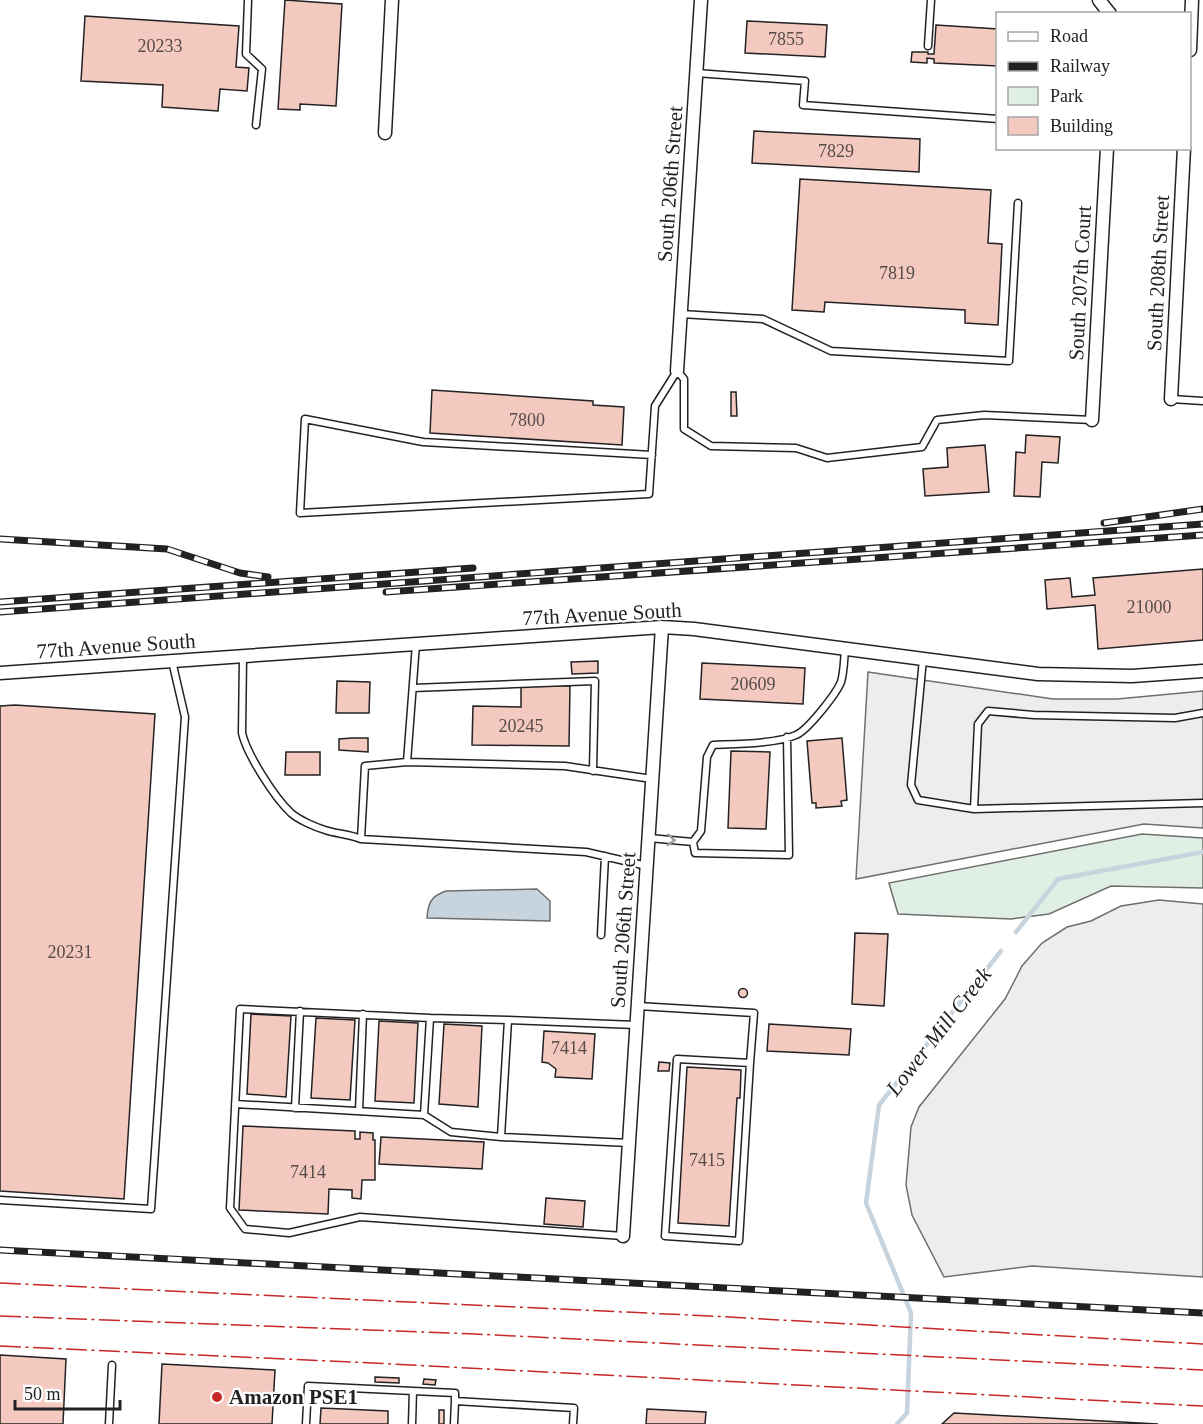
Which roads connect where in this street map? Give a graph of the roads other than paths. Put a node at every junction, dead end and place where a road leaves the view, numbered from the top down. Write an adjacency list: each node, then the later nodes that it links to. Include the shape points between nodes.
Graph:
1 (248, 0): 10 (lane, via 246,54 262,69)
2 (393, 0): 11 (street)
3 (701, 0): 8 (street, South 206th Street)
4 (931, 0): 7 (lane)
5 (1192, 0): 6 (street)
6 (1191, 25)
7 (927, 46)
8 (696, 73): 9 (lane, via 805,81 803,105); 15 (street, South 206th Street)
9 (996, 119)
10 (256, 125)
11 (385, 133)
12 (1107, 150): 19 (street, South 207th Court)
13 (1184, 150): 17 (street, South 208th Street)
14 (1018, 203): 15 (lane, via 1009,361 831,351 764,319)
15 (681, 314): 16 (street, South 206th Street)
16 (677, 370): 19 (lane, via 684,380 684,429 711,446 796,448 827,458 922,447 937,420 984,415); 20 (lane, via 655,406)
17 (1171, 399): 18 (lane)
18 (1203, 401)
19 (1092, 420)
20 (652, 455): 20 (lane, via 649,494 300,513 305,419 423,441)
21 (662, 627): 22 (street, 77th Avenue South); 23 (street, 77th Avenue South); 34 (street, South 206th Street)
22 (416, 644): 24 (street, 77th Avenue South); 29 (lane)
23 (845, 649): 25 (street, 77th Avenue South); 31 (lane, via 840,683 820,713 797,735)
24 (243, 657): 26 (street, 77th Avenue South); 38 (lane, via 245,745 279,799 293,815 324,830)
25 (923, 659): 27 (street, 77th Avenue South, via 1053,675 1132,676); 36 (lane, via 911,785 918,800)
26 (172, 661): 28 (street, 77th Avenue South); 56 (lane, via 185,717 151,1209)
27 (1203, 671)
28 (0, 673)
29 (413, 688): 32 (lane); 33 (lane, via 595,681)
30 (1203, 714): 36 (lane, via 1175,718 988,711 978,724)
31 (787, 737): 39 (lane, via 713,745 707,757 701,831); 39 (lane, via 789,855 695,853)
32 (407, 762): 33 (lane, via 566,766); 38 (lane, via 365,766)
33 (593, 771): 34 (lane)
34 (652, 779): 37 (street, South 206th Street)
35 (1203, 803): 36 (lane)
36 (974, 808)
37 (649, 838): 39 (lane, one-way to 39); 41 (street, South 206th Street)
38 (361, 839): 40 (lane)
39 (693, 842)
40 (605, 856): 41 (lane); 42 (lane)
41 (647, 866): 43 (street, South 206th Street)
42 (601, 935)
43 (638, 1006): 48 (street, South 206th Street); 49 (lane, via 754,1013)
44 (300, 1011): 45 (lane); 50 (lane, via 240,1009); 51 (lane)
45 (363, 1014): 46 (lane); 52 (lane)
46 (430, 1017): 47 (lane); 53 (lane)
47 (508, 1020): 48 (lane); 54 (lane)
48 (636, 1025): 55 (street, South 206th Street)
49 (750, 1063): 49 (lane, via 677,1059 665,1236 739,1241)
50 (235, 1104): 51 (lane); 57 (lane, via 230,1208 245,1229 289,1233 360,1217)
51 (295, 1108): 52 (lane)
52 (359, 1111): 53 (lane)
53 (424, 1115): 54 (lane, via 451,1132)
54 (501, 1137): 55 (lane)
55 (629, 1143): 57 (street, South 206th Street)
56 (0, 1200)
57 (623, 1236)
58 (112, 1365): 61 (lane)
59 (413, 1391): 60 (lane, via 455,1393); 62 (lane, via 308,1386); 63 (lane)
60 (455, 1401): 64 (lane); 65 (lane, via 574,1408)
61 (109, 1424)
62 (306, 1424)
63 (412, 1424)
64 (454, 1424)
65 (573, 1424)

